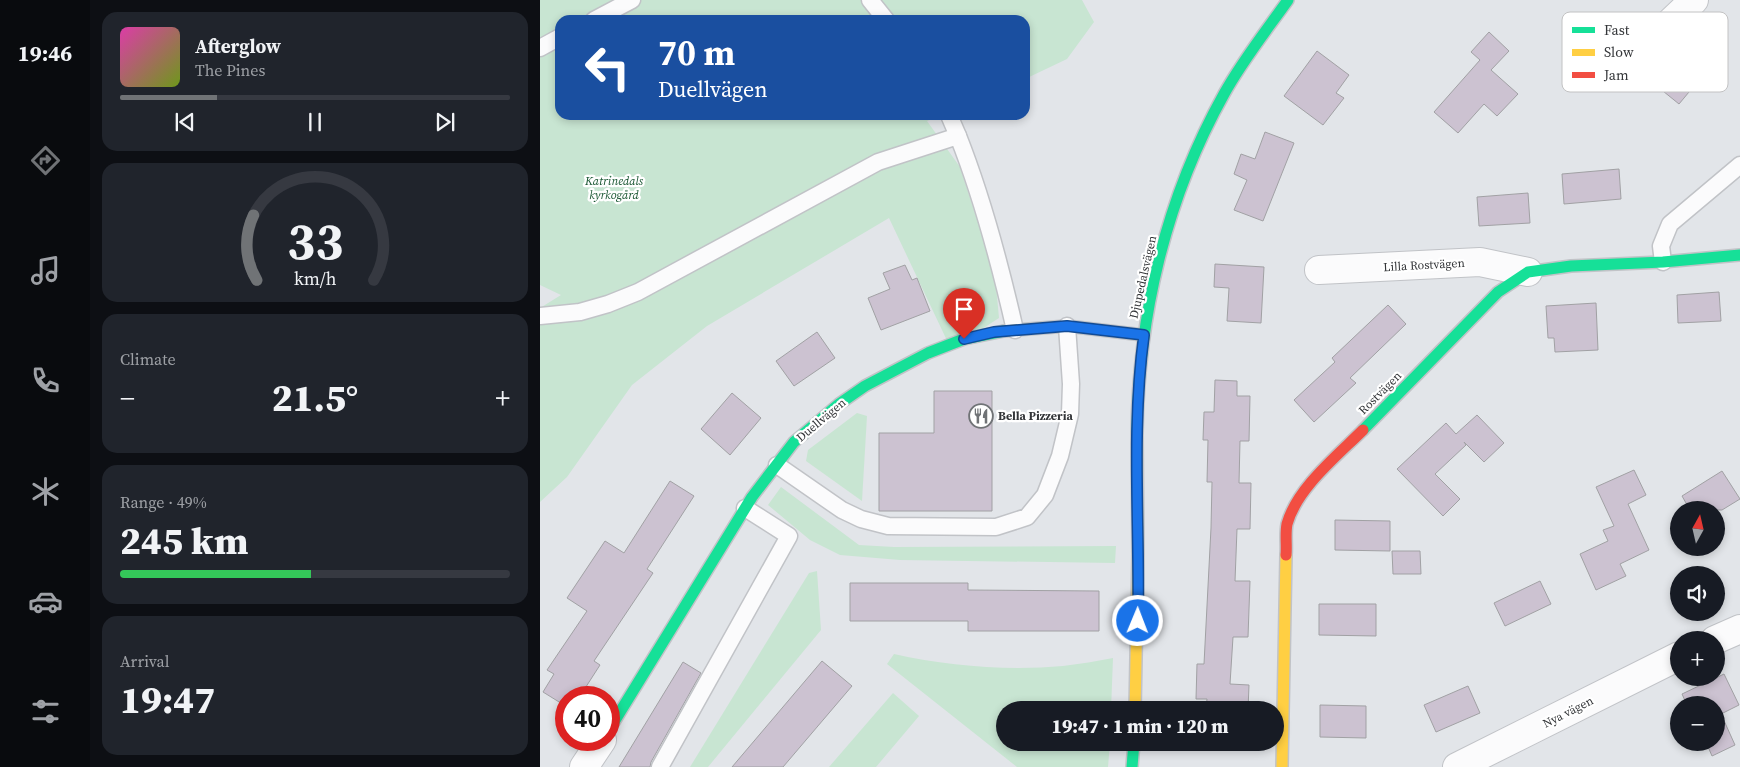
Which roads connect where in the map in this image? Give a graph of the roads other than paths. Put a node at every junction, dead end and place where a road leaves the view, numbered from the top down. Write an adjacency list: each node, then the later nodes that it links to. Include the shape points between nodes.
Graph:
1 (632, 0): 6 (lane)
2 (870, 0): 7 (lane)
3 (1288, 0): 20 (street, Djupedalsvägen, via 1224,94 1192,161 1172,215)
4 (1694, 0): 5 (street)
5 (1681, 12)
6 (604, 15)
7 (882, 15)
8 (555, 40): 9 (lane)
9 (540, 48)
10 (951, 120): 11 (lane)
11 (958, 136): 17 (lane, via 878,162 638,292 580,312); 19 (lane, via 1004,279)
12 (1740, 165): 14 (lane, via 1670,224 1662,246)
13 (1740, 255): 14 (street, Rostvägen)
14 (1663, 262): 16 (street, Rostvägen, via 1570,266)
15 (1319, 270): 16 (street, Lilla Rostvägen, via 1480,262)
16 (1528, 272): 34 (street, Rostvägen, via 1498,292 1308,486 1295,505 1287,525)
17 (540, 316)
18 (1067, 326): 19 (street, Duellvägen); 20 (street, Duellvägen); 21 (lane, via 1070,414 1060,456 1045,495 1027,517 996,527 888,526 842,510)
19 (1015, 330): 21 (street, Duellvägen, via 964,339 928,353 865,386 794,442)
20 (1144, 335): 26 (street, Djupedalsvägen, via 1139,402)
21 (777, 465): 22 (street, Duellvägen)
22 (745, 508): 27 (street, Duellvägen); 32 (lane, via 789,536)
23 (1740, 629): 24 (street)
24 (1725, 636)
25 (1670, 661): 30 (street, Nya vägen)
26 (1135, 701)
27 (620, 712)
28 (595, 751): 31 (street)
29 (1133, 751): 33 (street)
30 (1491, 760): 35 (street, Nya vägen)
31 (584, 767)
32 (660, 767)
33 (1132, 767)
34 (1282, 767)
35 (1457, 767)

